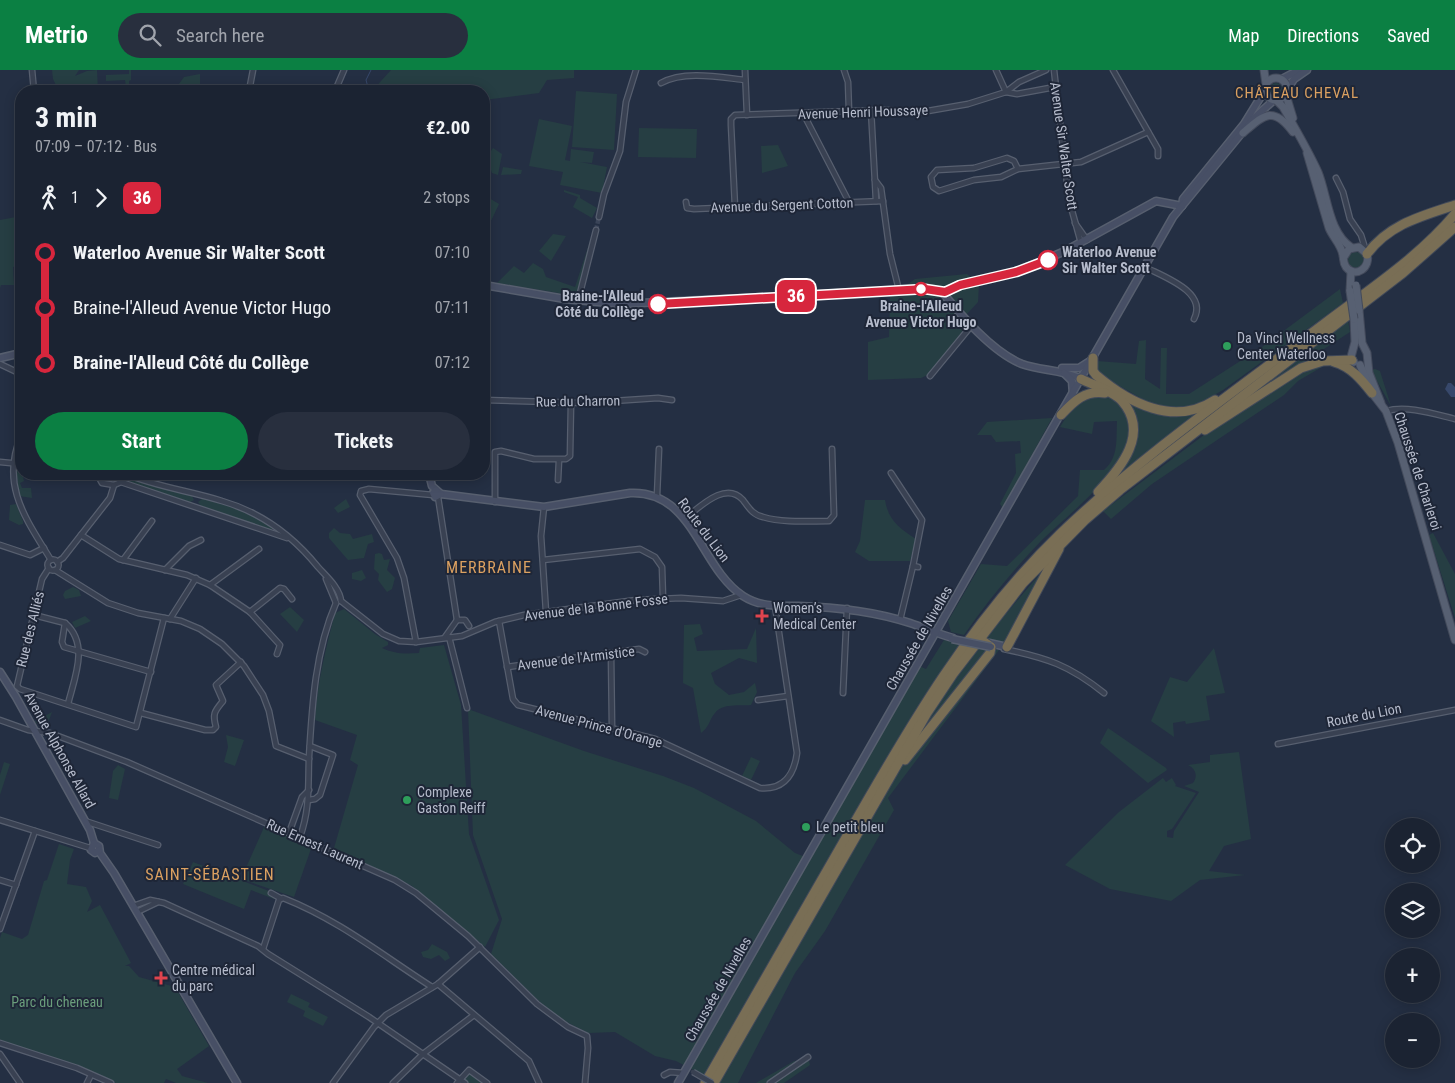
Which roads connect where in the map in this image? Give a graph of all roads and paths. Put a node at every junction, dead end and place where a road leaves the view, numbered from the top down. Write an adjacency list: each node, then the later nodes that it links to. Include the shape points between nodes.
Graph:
1 (32, 70): 17 (street)
2 (253, 70): 18 (street)
3 (344, 70): 19 (street)
4 (636, 70): 48 (street, via 626,102 620,150)
5 (744, 70): 15 (street)
6 (844, 70): 26 (street, via 848,82)
7 (996, 70): 22 (street)
8 (1046, 70): 22 (street, Avenue Henri Houssaye)
9 (1054, 70): 20 (street, Avenue Sir Walter Scott)
10 (1113, 70): 30 (street)
11 (1266, 70): 14 (main road); 21 (main road)
12 (1299, 70): 14 (main road)
13 (1307, 70): 23 (main road, via 1294,79)
14 (1279, 78): 21 (main road); 23 (main road)
15 (745, 80): 16 (street, via 682,76 671,77); 28 (street)
16 (661, 83)
17 (33, 85)
18 (250, 85)
19 (338, 85)
20 (1055, 87): 22 (street, Avenue Henri Houssaye, via 1017,94); 34 (street, Avenue Sir Walter Scott)
21 (1266, 87): 24 (main road, via 1268,97); 45 (main road, Chaussée de Nivelles, via 1244,124 1183,199)
22 (1006, 92): 25 (street, Avenue Henri Houssaye, via 968,104 922,112)
23 (1287, 92): 24 (main road); 29 (main road)
24 (1276, 100): 29 (main road); 31 (main road, Chaussée de Nivelles, via 1265,106)
25 (871, 110): 26 (street, Avenue Henri Houssaye); 38 (street)
26 (849, 111): 27 (street, Avenue Henri Houssaye)
27 (803, 113): 28 (street, Avenue Henri Houssaye); 43 (street)
28 (747, 115): 46 (street, via 735,115 732,119)
29 (1295, 128): 32 (main road)
30 (1148, 132): 33 (street, via 1158,148); 34 (street, via 1088,159)
31 (1243, 133): 32 (main road, via 1260,118 1276,115 1284,120); 45 (main road, Chaussée de Nivelles)
32 (1305, 150): 53 (main road, via 1320,178 1336,230 1345,243); 55 (main road, via 1329,228)
33 (1158, 156)
34 (1065, 164): 36 (street); 52 (street, Avenue Sir Walter Scott, via 1074,222)
35 (974, 168): 36 (street, via 1007,158 1014,161); 39 (street); 39 (street, via 936,171 931,177 936,190)
36 (1018, 170): 39 (street)
37 (1336, 178): 51 (street, via 1344,192 1350,220)
38 (875, 180): 40 (street); 41 (street, via 881,188)
39 (976, 180)
40 (876, 201): 41 (street, Avenue du Sergent Cotton); 43 (street, Avenue du Sergent Cotton)
41 (882, 201): 59 (street)
42 (686, 202): 46 (street, Avenue du Sergent Cotton, via 690,209)
43 (849, 202): 46 (street, Avenue du Sergent Cotton)
44 (1455, 205): 54 (highway, via 1389,232)
45 (1182, 206): 52 (main road, via 1158,201); 56 (main road, Chaussée de Nivelles)
46 (735, 207)
47 (1455, 214): 80 (highway, via 1374,287)
48 (598, 217)
49 (1455, 227): 92 (highway, via 1403,273)
50 (596, 230): 61 (street)
51 (1361, 234): 53 (street); 54 (street)
52 (1084, 241): 60 (main road, via 1016,272)
53 (1354, 247): 54 (main road); 55 (main road)
54 (1366, 253): 57 (main road, via 1367,265)
55 (1344, 257): 57 (main road, via 1346,266)
56 (1145, 267): 63 (street, via 1191,294 1198,310); 68 (main road, Chaussée de Nivelles)
57 (1354, 271): 62 (main road, Chaussée de Charleroi, bridge)
58 (490, 286): 61 (main road)
59 (899, 290): 60 (main road); 61 (main road, via 650,304)
60 (942, 291): 64 (main road)
61 (578, 301)
62 (1357, 317): 65 (main road, Chaussée de Charleroi); 69 (main road, Chaussée de Charleroi)
63 (1194, 319)
64 (972, 325): 75 (main road, via 1007,356 1022,364); 78 (street)
65 (1364, 349): 69 (main road, via 1357,348); 70 (main road, Chaussée de Charleroi)
66 (15, 354): 67 (main road)
67 (2, 357): 73 (street)
68 (1093, 358): 74 (main road, via 1083,366); 79 (main road, Chaussée de Nivelles); 81 (highway, via 1093,372)
69 (1355, 358): 70 (main road, via 1365,363); 71 (highway); 82 (main road, Chaussée de Charleroi)
70 (1368, 358): 88 (main road, Chaussée de Charleroi, via 1369,373)
71 (1329, 360): 82 (highway, via 1350,370); 92 (highway, via 1301,368 1184,444)
72 (0, 364): 73 (street)
73 (8, 367): 76 (street)
74 (1071, 369): 75 (main road); 79 (main road)
75 (1051, 370): 77 (main road)
76 (15, 371)
77 (1064, 372): 79 (main road); 84 (main road, via 1072,381)
78 (930, 376)
79 (1083, 377): 81 (highway); 83 (highway); 84 (main road, Chaussée de Nivelles)
80 (1244, 384): 81 (highway, via 1199,408 1173,413 1149,408); 111 (highway)
81 (1121, 392)
82 (1372, 392): 88 (main road, Chaussée de Charleroi)
83 (1110, 394): 90 (highway, via 1096,391 1084,394); 111 (highway, via 1122,400 1132,418 1133,442 1124,462)
84 (1073, 395): 90 (main road, Chaussée de Nivelles)
85 (490, 400): 87 (street, Rue du Charron)
86 (672, 400): 87 (street, Rue du Charron)
87 (571, 403): 96 (street, via 570,456)
88 (1381, 403): 89 (main road, Chaussée de Charleroi)
89 (1386, 411): 91 (street, via 1414,411); 121 (main road, Chaussée de Charleroi)
90 (1061, 415): 147 (main road, Chaussée de Nivelles)
91 (1455, 419)
92 (1172, 448): 118 (highway)
93 (658, 449): 108 (street)
94 (832, 449): 113 (street, via 834,515 829,521 766,518 755,514 736,494 725,492)
95 (15, 456): 98 (street)
96 (559, 460): 103 (street); 109 (street, via 495,452)
97 (0, 462): 98 (street)
98 (13, 463): 120 (street, via 17,501)
99 (892, 473): 145 (street, via 922,520 916,567)
100 (100, 480): 105 (street)
101 (147, 480): 106 (street)
102 (431, 480): 107 (main road)
103 (558, 480)
104 (121, 482): 105 (street); 110 (street)
105 (114, 485): 115 (street, via 110,498)
106 (198, 494): 110 (street); 116 (street, via 246,509 270,522)
107 (437, 494): 109 (main road, Route du Lion); 144 (street); 159 (street, via 361,491 361,500 397,558)
108 (657, 496): 112 (main road, Route du Lion, via 630,493); 113 (main road, Route du Lion, via 675,508)
109 (494, 502): 112 (main road, Route du Lion)
110 (194, 506): 116 (street)
111 (1089, 506): 226 (highway, via 1018,578 947,669 887,765)
112 (544, 508): 125 (street)
113 (684, 519): 133 (main road, Route du Lion, via 728,583)
114 (152, 521): 124 (street)
115 (81, 535): 124 (street); 126 (street)
116 (288, 539): 136 (street, via 326,576)
117 (201, 540): 129 (street, via 189,546)
118 (1063, 542): 161 (highway); 185 (highway, via 1023,583 984,631 927,713)
119 (0, 545): 120 (street, via 30,555)
120 (44, 548): 123 (street)
121 (1429, 548): 149 (main road, Chaussée de Charleroi); 158 (main road, Chaussée de Charleroi)
122 (259, 550): 132 (street)
123 (50, 560): 126 (street); 127 (street, Rue des Alliés)
124 (123, 560): 129 (street)
125 (543, 560): 134 (street, via 640,549 655,557 662,568); 140 (street)
126 (58, 563): 128 (street); 130 (street)
127 (49, 568): 128 (street); 141 (street, Rue des Alliés, via 44,572)
128 (55, 570): 130 (street)
129 (165, 570): 131 (street)
130 (67, 577): 142 (street, via 108,603)
131 (196, 578): 132 (street); 143 (street)
132 (210, 585): 139 (street)
133 (741, 595): 134 (street, Avenue de la Bonne Fosse, via 723,601); 137 (main road, Route du Lion)
134 (663, 598): 140 (street, Avenue de la Bonne Fosse)
135 (292, 599): 139 (street, via 280,588)
136 (338, 599): 159 (street, via 383,634 399,641); 183 (street, via 315,680)
137 (775, 606): 138 (main road, Route du Lion); 173 (street, Avenue Prince d'Orange)
138 (847, 608): 145 (main road, Route du Lion); 172 (street)
139 (250, 612): 165 (street, via 280,644)
140 (546, 612): 146 (street, Avenue de la Bonne Fosse)
141 (34, 615): 148 (street); 170 (street, Rue des Alliés)
142 (164, 618): 143 (street); 169 (street)
143 (170, 618): 166 (street, via 213,637)
144 (459, 619): 150 (street); 152 (street, via 453,623)
145 (900, 620): 153 (main road, Route du Lion)
146 (499, 621): 151 (street, Avenue de la Bonne Fosse); 167 (street, Avenue Prince d'Orange)
147 (942, 621): 153 (main road, Chaussée de Nivelles); 157 (main road, via 947,633)
148 (66, 623): 163 (street); 163 (street, via 62,645)
149 (1455, 625)
150 (469, 626): 151 (street); 154 (street)
151 (481, 628): 154 (street, Avenue de la Bonne Fosse)
152 (452, 629): 155 (street); 156 (street)
153 (936, 633): 157 (main road, Route du Lion); 211 (main road, Chaussée de Nivelles)
154 (466, 634): 155 (street)
155 (457, 636): 156 (street)
156 (447, 637): 159 (street); 176 (street)
157 (955, 639): 160 (main road, Route du Lion, bridge)
158 (1455, 640)
159 (416, 642)
160 (988, 644): 161 (main road, Route du Lion); 185 (highway, via 990,653 979,668)
161 (1005, 648): 171 (street, Route du Lion, via 1041,656 1066,667)
162 (645, 652): 164 (street, Avenue de l'Armistice, via 639,649)
163 (80, 653): 169 (street); 175 (street)
164 (612, 653): 167 (street, Avenue de l'Armistice); 180 (street)
165 (277, 654)
166 (241, 662): 178 (street, via 216,685 223,701 214,710 216,727 209,731); 184 (street, via 263,695 276,746)
167 (507, 667): 180 (street, Avenue Prince d'Orange, via 513,698 518,705)
168 (0, 672): 170 (main road, Avenue Alphonse Allard)
169 (151, 672): 178 (street)
170 (14, 687): 175 (street); 181 (main road, Avenue Alphonse Allard)
171 (1104, 692)
172 (843, 693)
173 (788, 696): 174 (street); 180 (street, Avenue Prince d'Orange, via 797,753 795,767 782,785 770,789 760,788 655,739)
174 (758, 700)
175 (68, 704): 178 (street, via 133,727 137,726)
176 (467, 708)
177 (1455, 710): 182 (street, Route du Lion)
178 (141, 713)
179 (0, 720): 181 (street, Rue Ernest Laurent)
180 (612, 728)
181 (36, 732): 189 (main road, Avenue Alphonse Allard); 191 (street, Rue Ernest Laurent, via 50,732 127,762)
182 (1278, 744)
183 (310, 746): 184 (street); 187 (street, via 333,755 320,795)
184 (309, 759): 186 (street)
185 (894, 770): 227 (highway)
186 (309, 790): 187 (street); 191 (street, via 302,797)
187 (309, 800): 192 (street)
188 (0, 820): 190 (street)
189 (85, 821): 193 (street); 194 (main road, Avenue Alphonse Allard, via 93,836)
190 (35, 831): 194 (street); 196 (street)
191 (290, 833): 192 (street, Rue Ernest Laurent)
192 (300, 837): 201 (street, Rue Ernest Laurent, via 405,885)
193 (158, 845)
194 (92, 846): 199 (main road, Avenue Alphonse Allard, via 99,846)
195 (0, 880): 196 (street)
196 (16, 885): 200 (street)
197 (272, 893): 198 (street)
198 (280, 898): 202 (street); 204 (street, via 309,908 350,931)
199 (135, 909): 202 (street, via 150,900 160,902); 218 (main road)
200 (0, 929)
201 (480, 947): 203 (street); 224 (street, Rue Ernest Laurent, via 537,1004 589,1038)
202 (263, 949): 206 (street)
203 (438, 984): 204 (street); 205 (street)
204 (432, 987): 206 (street, via 395,1008)
205 (474, 1014): 209 (street); 223 (street, via 529,1061)
206 (377, 1023): 209 (street); 219 (street)
207 (0, 1043): 212 (street)
208 (0, 1054): 215 (street)
209 (423, 1054): 214 (street); 220 (street)
210 (808, 1057): 228 (street)
211 (688, 1071): 213 (street); 225 (main road, Chaussée de Nivelles); 227 (street, bridge)
212 (90, 1074): 216 (street); 217 (street)
213 (664, 1075)
214 (459, 1081): 221 (street); 222 (street, via 469,1070)
215 (20, 1083)
216 (87, 1083)
217 (111, 1083)
218 (237, 1083)
219 (333, 1083)
220 (393, 1083)
221 (465, 1083)
222 (487, 1083)
223 (538, 1083)
224 (585, 1083)
225 (678, 1083)
226 (705, 1083)
227 (713, 1083)
228 (770, 1083)

